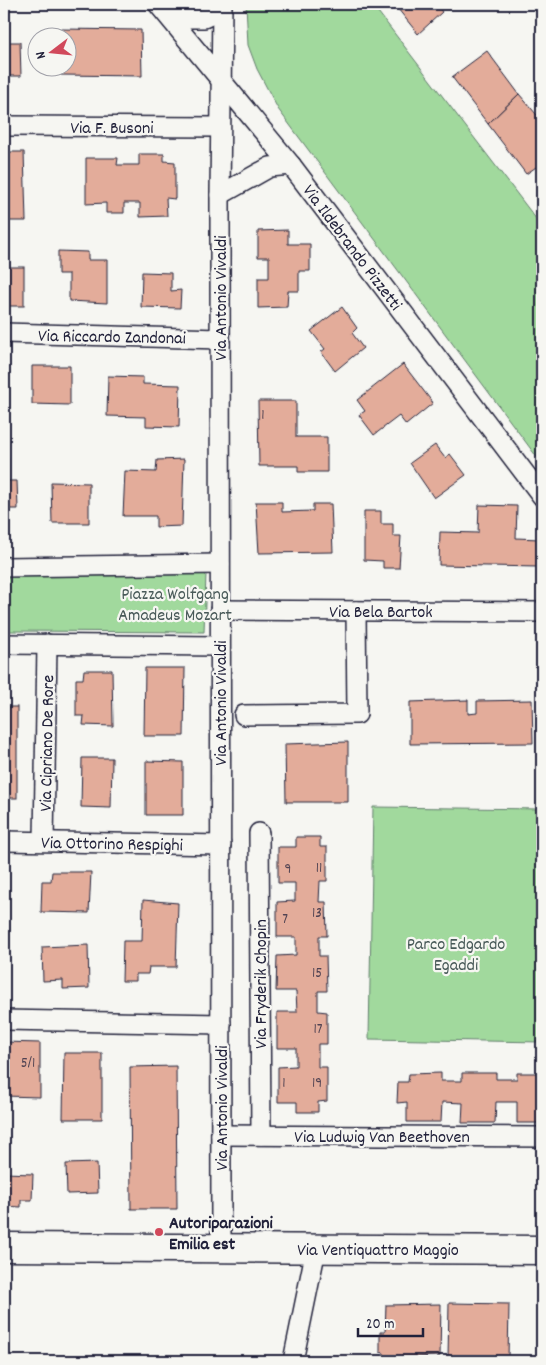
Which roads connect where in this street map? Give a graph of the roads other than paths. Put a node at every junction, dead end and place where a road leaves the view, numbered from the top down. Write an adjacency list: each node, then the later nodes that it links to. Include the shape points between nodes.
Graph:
1 (159, 4): 2 (street, via 184,18 204,18); 3 (street, Via Ildebrando Pizzetti)
2 (221, 7): 3 (street, Via Antonio Vivaldi)
3 (220, 80): 5 (street, Via Antonio Vivaldi); 6 (street, Via Ildebrando Pizzetti)
4 (4, 126): 5 (street, Via F. Busoni)
5 (220, 127): 7 (street, Via Antonio Vivaldi)
6 (291, 165): 7 (street, via 270,167); 10 (street, Via Ildebrando Pizzetti)
7 (220, 195): 9 (street, Via Antonio Vivaldi)
8 (4, 334): 9 (street, Via Riccardo Zandonai)
9 (220, 339): 11 (street, Via Antonio Vivaldi)
10 (542, 496)
11 (220, 564): 12 (street); 13 (street, Via Antonio Vivaldi)
12 (4, 567)
13 (220, 610): 14 (street, Via Bela Bartok); 18 (street, Via Antonio Vivaldi)
14 (356, 611): 15 (street, Via Bela Bartok); 19 (street, via 357,714)
15 (542, 612)
16 (4, 644): 17 (street)
17 (47, 644): 18 (street); 22 (street, Via Cipriano De Rore)
18 (220, 646): 23 (street, Via Antonio Vivaldi)
19 (244, 715)
20 (259, 834): 27 (street, Via Fryderik Chopin)
21 (4, 840): 22 (street, Via Ottorino Respighi)
22 (44, 841): 23 (street, Via Ottorino Respighi)
23 (221, 845): 25 (street, Via Antonio Vivaldi)
24 (4, 1020): 25 (street)
25 (221, 1024): 26 (street, Via Antonio Vivaldi)
26 (221, 1135): 27 (street, Via Ludwig Van Beethoven); 30 (street, Via Antonio Vivaldi)
27 (261, 1135): 28 (street, Via Ludwig Van Beethoven)
28 (542, 1137)
29 (4, 1247): 30 (street, Via Ventiquattro Maggio)
30 (221, 1249): 31 (street, Via Ventiquattro Maggio)
31 (316, 1249): 32 (street, Via Ventiquattro Maggio); 33 (street)
32 (542, 1250)
33 (293, 1361)

